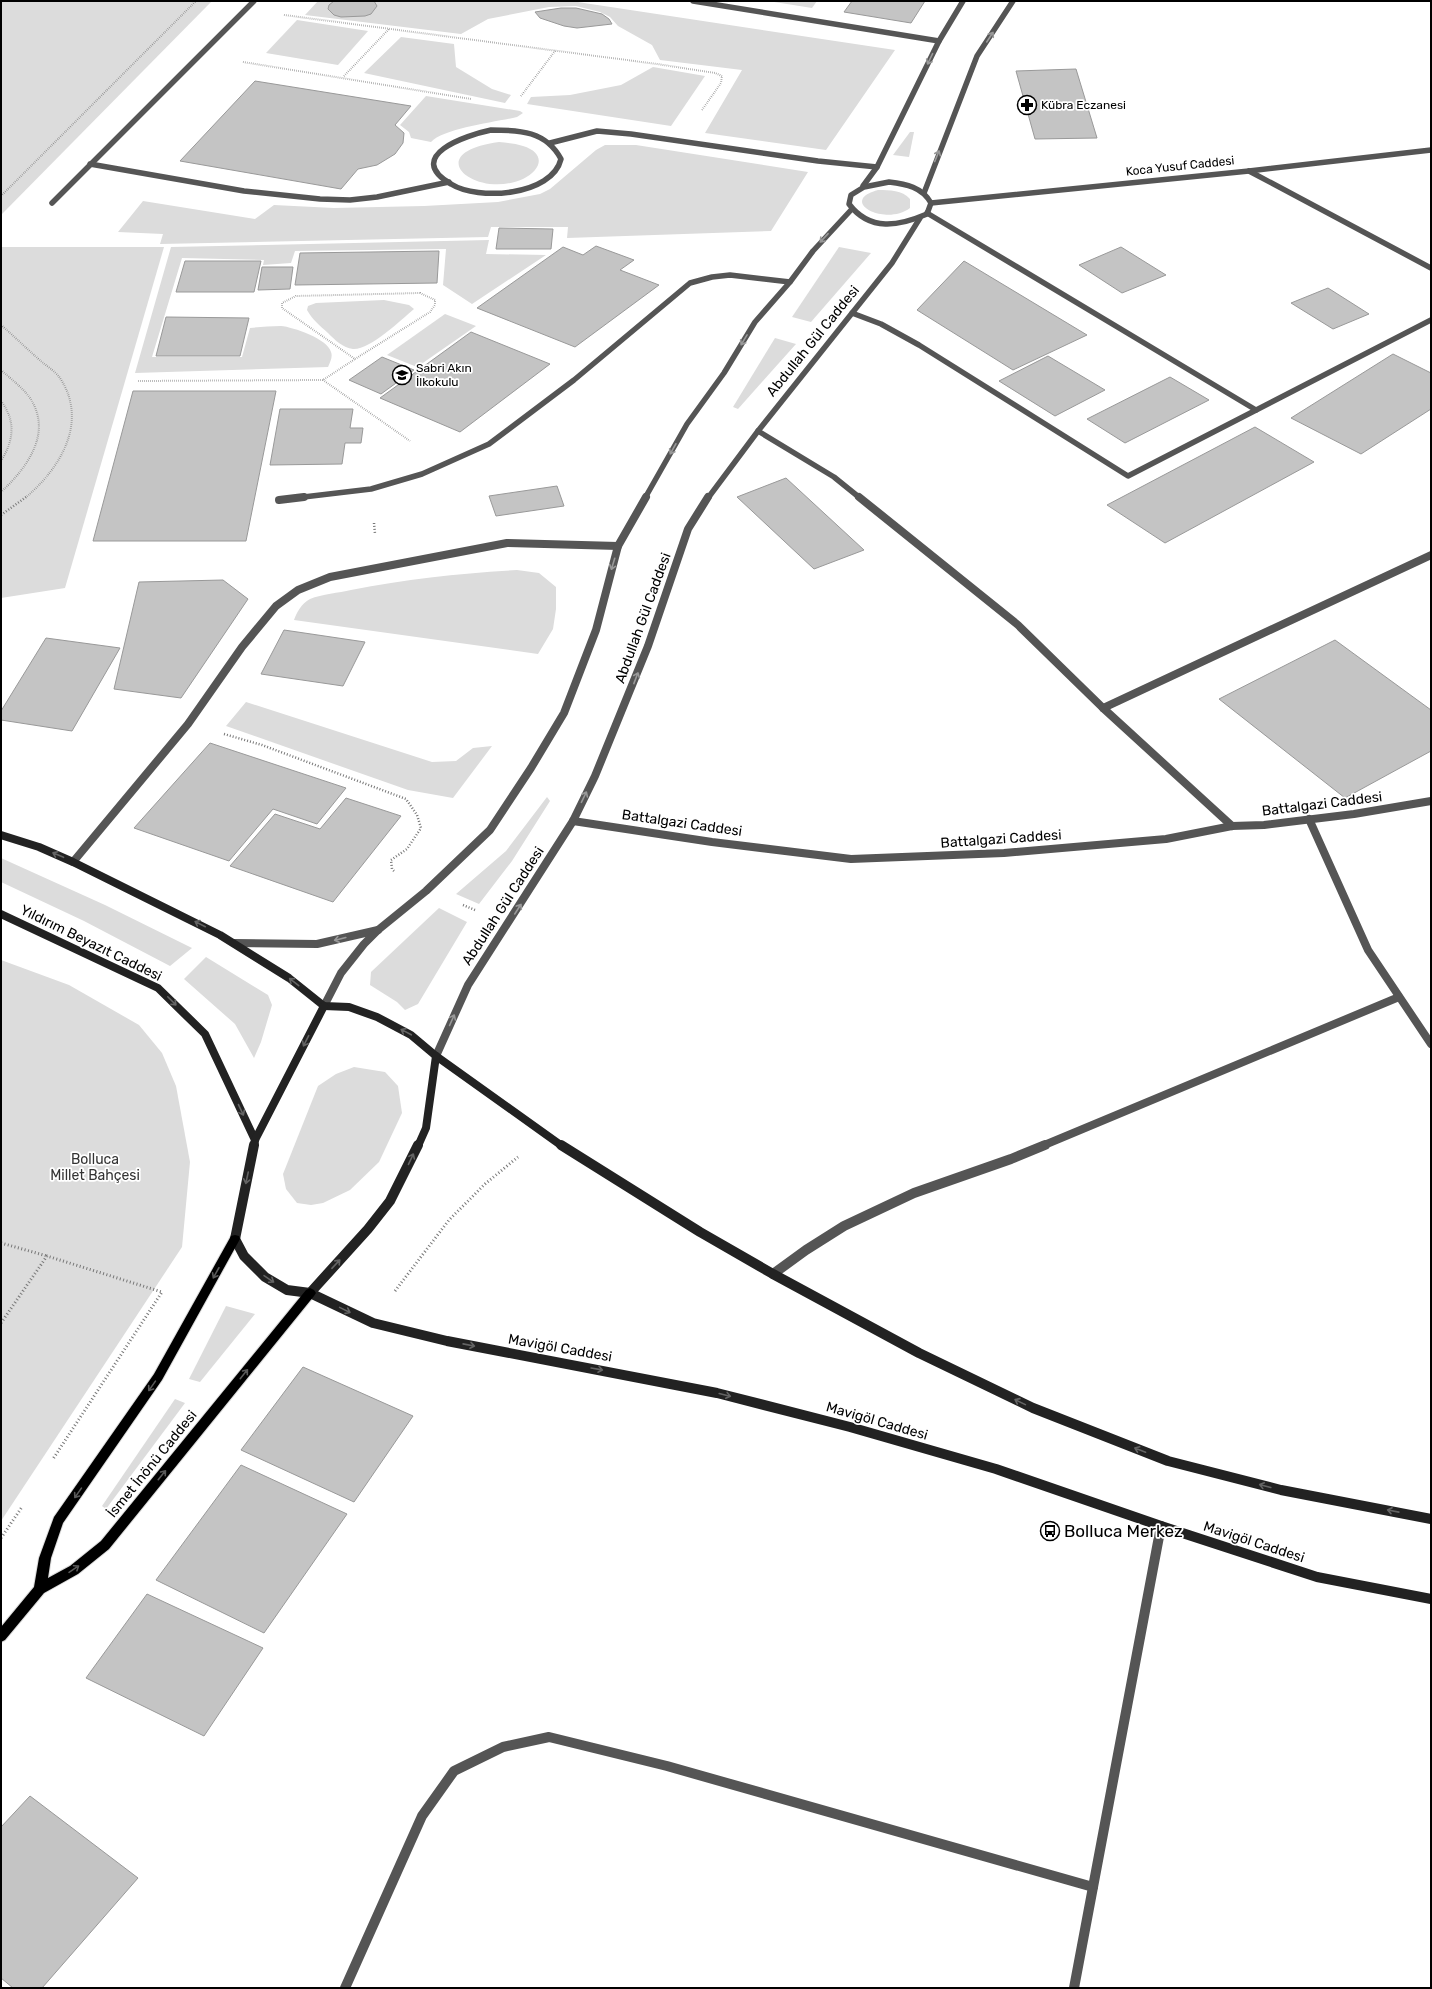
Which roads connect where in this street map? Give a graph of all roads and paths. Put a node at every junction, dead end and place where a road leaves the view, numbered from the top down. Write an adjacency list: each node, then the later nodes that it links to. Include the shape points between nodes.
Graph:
1 (196, 1): 24 (path)
2 (254, 1): 7 (street)
3 (693, 1): 6 (street)
4 (963, 1): 9 (street)
5 (1013, 1): 23 (street, one-way to 5, via 977,56)
6 (710, 2): 9 (street)
7 (246, 9): 8 (path); 11 (street)
8 (389, 29): 10 (path); 12 (path)
9 (939, 41): 19 (street, one-way to 19)
10 (556, 51): 14 (path); 15 (path, via 657,64 722,76 721,83)
11 (199, 55): 12 (path); 18 (street)
12 (344, 77): 13 (path)
13 (475, 99)
14 (518, 100)
15 (681, 141): 16 (street, via 597,131); 19 (street)
16 (550, 143): 21 (street, via 557,149 561,159 558,170 548,179 532,187 513,192 492,193 472,191); 21 (street, via 531,134 512,130 471,133 442,148 436,158 436,168 442,178)
17 (1431, 150): 20 (street, Koca Yusuf Caddesi)
18 (90, 164): 21 (street, via 244,191 320,199 350,200 377,197); 25 (street)
19 (877, 167): 22 (street)
20 (1248, 170): 26 (street, Koca Yusuf Caddesi); 30 (street)
21 (449, 182)
22 (863, 186): 23 (street, via 889,182 903,183); 27 (street, via 849,197)
23 (924, 193): 26 (street)
24 (1, 196)
25 (52, 203)
26 (931, 203): 28 (street)
27 (851, 210): 29 (street, via 856,215 876,223 900,224); 31 (street, one-way to 31, via 813,251)
28 (927, 213): 29 (street); 40 (street)
29 (920, 218): 32 (street, Abdullah Gül Caddesi, via 892,262)
30 (1431, 268)
31 (790, 282): 43 (street, via 730,275 690,283 574,380 489,444); 48 (street, one-way to 48, via 755,322 724,373 687,424)
32 (852, 313): 40 (street, via 881,324 919,345 1128,476); 41 (street, Abdullah Gül Caddesi)
33 (1431, 320): 40 (street)
34 (1, 325): 47 (path, via 59,377 72,404 73,426 60,460 46,478 34,491)
35 (356, 360): 35 (path, via 430,312 435,306 435,300 430,296 412,293 296,296 282,303 282,308 289,314); 37 (path)
36 (1, 370): 45 (path, via 33,403 38,424 36,449 30,462)
37 (323, 380): 38 (path); 43 (path)
38 (138, 381)
39 (1, 401): 42 (path, via 12,420 14,436)
40 (1256, 410)
41 (758, 431): 51 (street, via 834,477 934,557 1018,625); 55 (street, Abdullah Gül Caddesi, one-way to 41, via 620,717 648,646 688,529 714,488)
42 (1, 462)
43 (443, 464): 44 (street, via 422,474)
44 (371, 489): 46 (street); 50 (path)
45 (1, 492)
46 (279, 500)
47 (1, 515)
48 (618, 546): 50 (street, via 507,543); 59 (street, one-way to 59, via 596,630 564,713 490,830)
49 (1431, 555): 51 (street)
50 (379, 568): 52 (street, via 330,577 298,590 276,606 242,647)
51 (1103, 708): 56 (street)
52 (188, 724): 58 (street); 59 (path, via 262,745 406,799 417,815 421,828 407,849 391,860 392,869)
53 (1431, 801): 54 (street, Battalgazi Caddesi)
54 (1309, 819): 56 (street, Battalgazi Caddesi); 64 (street, via 1368,950)
55 (573, 821): 56 (street, Battalgazi Caddesi, via 851,859 1004,853 1166,839); 61 (street, Abdullah Gül Caddesi, one-way to 55)
56 (1232, 826)
57 (1, 834): 58 (main road, one-way to 57)
58 (73, 862): 63 (main road, one-way to 58)
59 (426, 891): 61 (path); 62 (street)
60 (1, 914): 69 (main road, Yıldırım Beyazıt Caddesi, one-way to 69, via 158,988 205,1034)
61 (509, 923): 67 (street, Abdullah Gül Caddesi, one-way to 61, via 468,985)
62 (378, 930): 63 (street, one-way to 63, via 317,944); 65 (street, via 341,973)
63 (234, 943): 65 (main road, one-way to 63, via 289,978)
64 (1399, 998): 66 (street); 73 (street, via 1011,1159 914,1193 844,1226)
65 (324, 1006): 67 (main road, one-way to 65, via 411,1035 377,1017 349,1007); 69 (main road, one-way to 69)
66 (1431, 1044)
67 (436, 1056): 68 (main road); 74 (main road, one-way to 67, via 368,1229 390,1201 405,1173 426,1128)
68 (544, 1135): 73 (main road); 76 (path, via 485,1184 449,1220)
69 (255, 1140): 70 (main road, one-way to 70)
70 (234, 1239): 74 (main road, Mavigöl Caddesi, one-way to 74, via 244,1256 265,1277 287,1290); 82 (main road, one-way to 82, via 158,1377 58,1521 45,1558)
71 (1, 1243): 72 (path)
72 (46, 1256): 75 (path); 77 (path, via 162,1292)
73 (773, 1274): 79 (main road, one-way to 73, via 1282,1490 1168,1461 1034,1408 919,1353)
74 (310, 1293): 76 (main road, Mavigöl Caddesi, one-way to 76); 82 (main road, İsmet İnönü Caddesi, one-way to 74, via 74,1570 105,1545)
75 (1, 1323)
76 (373, 1323): 80 (main road, Mavigöl Caddesi, one-way to 80, via 447,1341 717,1393 850,1427 996,1469)
77 (50, 1464)
78 (26, 1502): 81 (path)
79 (1431, 1519)
80 (1161, 1526): 83 (main road, Mavigöl Caddesi, via 1317,1577); 85 (street)
81 (1, 1538)
82 (40, 1589): 84 (main road, İsmet İnönü Caddesi)
83 (1431, 1599)
84 (1, 1636)
85 (1093, 1887): 86 (street, via 667,1766 549,1737 502,1747 454,1771 422,1816); 87 (street)
86 (345, 1988)
87 (1074, 1988)

